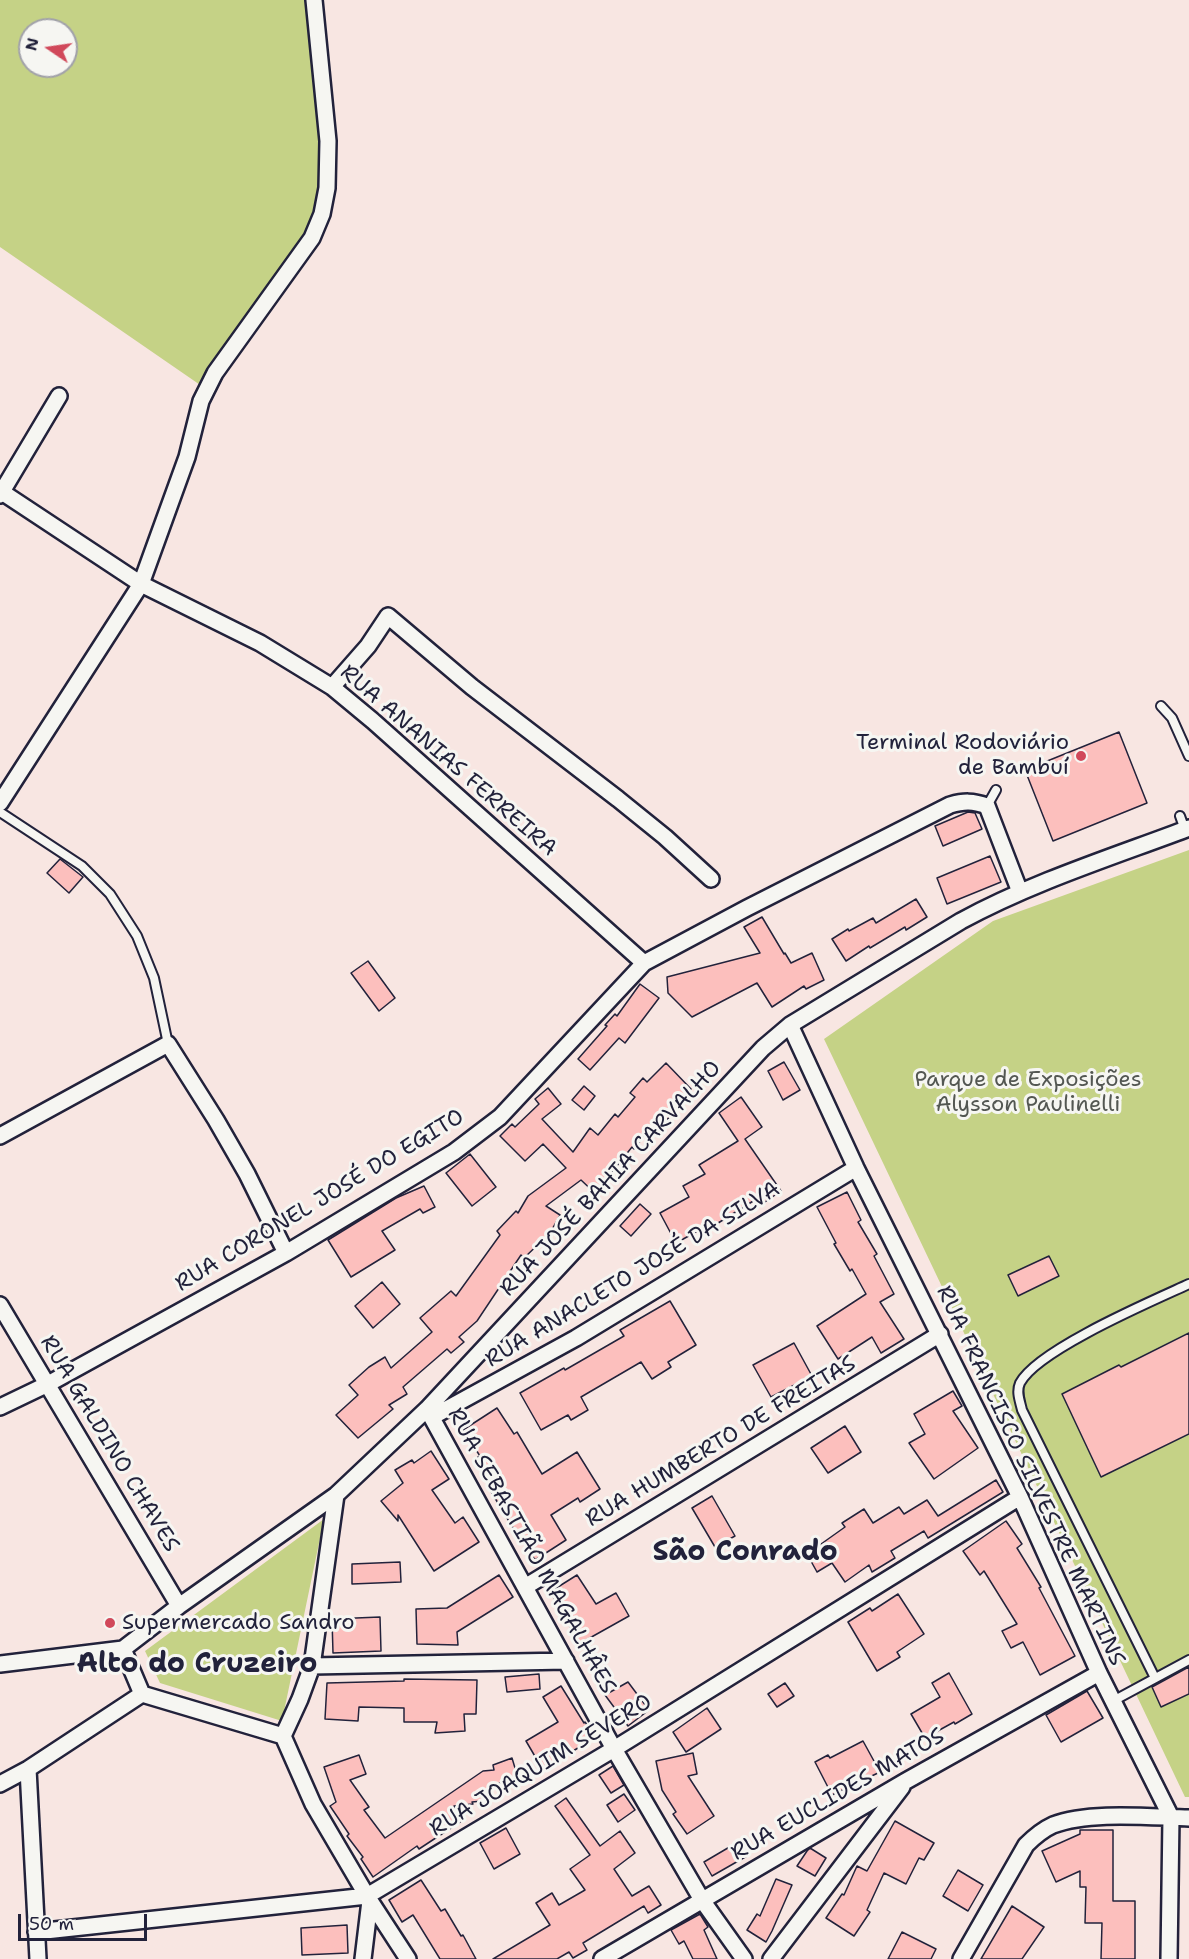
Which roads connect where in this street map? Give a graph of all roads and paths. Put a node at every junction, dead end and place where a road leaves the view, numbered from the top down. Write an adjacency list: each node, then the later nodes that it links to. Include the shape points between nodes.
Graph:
1 (314, 0): 4 (street, via 328,141 322,214 312,238 206,389 187,457)
2 (59, 396): 3 (street)
3 (1, 493): 4 (street, RUA ANANIAS FERREIRA)
4 (141, 584): 5 (street, RUA ANANIAS FERREIRA, via 260,643); 9 (street)
5 (332, 687): 13 (street, via 388,616 472,687 642,818); 15 (street, RUA ANANIAS FERREIRA)
6 (1161, 706): 7 (lane, via 1172,718)
7 (1189, 756)
8 (996, 790): 10 (lane)
9 (0, 803)
10 (987, 806): 14 (street); 15 (street, RUA CORONEL JOSÉ DO EGITO, via 974,801 950,805)
11 (0, 812): 17 (lane, via 81,866 110,894 137,936 154,978)
12 (1185, 825): 14 (street, RUA JOSÉ BAHIA CARVALHO)
13 (711, 879)
14 (1020, 892): 16 (street, RUA JOSÉ BAHIA CARVALHO, via 961,921)
15 (644, 963): 20 (street, RUA CORONEL JOSÉ DO EGITO, via 500,1117 454,1152)
16 (790, 1025): 19 (street, RUA FRANCISCO SILVESTRE MARTINS); 26 (street, RUA JOSÉ BAHIA CARVALHO, via 763,1048)
17 (168, 1044): 18 (street); 20 (street, via 247,1174)
18 (0, 1136)
19 (856, 1168): 23 (street, RUA FRANCISCO SILVESTRE MARTINS); 26 (street, RUA ANACLETO JOSÉ DA SILVA, via 576,1338)
20 (286, 1253): 24 (street, RUA CORONEL JOSÉ DO EGITO)
21 (1189, 1284): 37 (lane, via 1049,1355 1027,1374 1019,1385 1018,1396)
22 (0, 1305): 24 (street, RUA GALDINO CHAVES)
23 (940, 1334): 28 (street, RUA FRANCISCO SILVESTRE MARTINS); 29 (street, RUA HUMBERTO DE FREITAS)
24 (48, 1384): 25 (street, RUA CORONEL JOSÉ DO EGITO); 30 (street, RUA GALDINO CHAVES)
25 (0, 1407)
26 (429, 1413): 27 (street, RUA JOSÉ BAHIA CARVALHO); 29 (street, RUA SEBASTIÃO MAGALHÂES)
27 (336, 1495): 30 (street, RUA JOSÉ BAHIA CARVALHO); 35 (street)
28 (1020, 1497): 36 (street, RUA FRANCISCO SILVESTRE MARTINS); 41 (street, RUA JOAQUIM SEVERO)
29 (525, 1587): 33 (street, RUA SEBASTIÃO MAGALHÂES)
30 (179, 1606): 31 (street, RUA JOSÉ BAHIA CARVALHO)
31 (123, 1649): 34 (street); 38 (street)
32 (1189, 1660): 37 (lane)
33 (566, 1661): 35 (street); 41 (street, RUA SEBASTIÃO MAGALHÂES)
34 (0, 1664)
35 (312, 1666): 40 (street)
36 (1099, 1672): 39 (street, RUA FRANCISCO SILVESTRE MARTINS); 43 (street, RUA EUCLIDES MATOS)
37 (1155, 1678): 39 (lane)
38 (142, 1694): 40 (street); 42 (street)
39 (1113, 1701): 45 (street, RUA FRANCISCO SILVESTRE MARTINS)
40 (284, 1736): 47 (street, via 313,1804)
41 (614, 1749): 47 (street, RUA JOAQUIM SEVERO); 48 (street, RUA SEBASTIÃO MAGALHÂES)
42 (28, 1768): 44 (street); 49 (street)
43 (906, 1781): 48 (street, RUA EUCLIDES MATOS); 55 (street)
44 (0, 1784)
45 (1171, 1817): 46 (street); 56 (street, via 1077,1819 1040,1832 1026,1845); 57 (street, RUA FRANCISCO SILVESTRE MARTINS)
46 (1189, 1818)
47 (368, 1899): 49 (street, RUA JOAQUIM SEVERO); 51 (street); 52 (street)
48 (702, 1900): 53 (street, RUA EUCLIDES MATOS); 54 (street, RUA SEBASTIÃO MAGALHÂES)
49 (36, 1932): 50 (street)
50 (38, 1959)
51 (363, 1959)
52 (408, 1959)
53 (602, 1959)
54 (744, 1959)
55 (771, 1959)
56 (961, 1959)
57 (1169, 1959)

